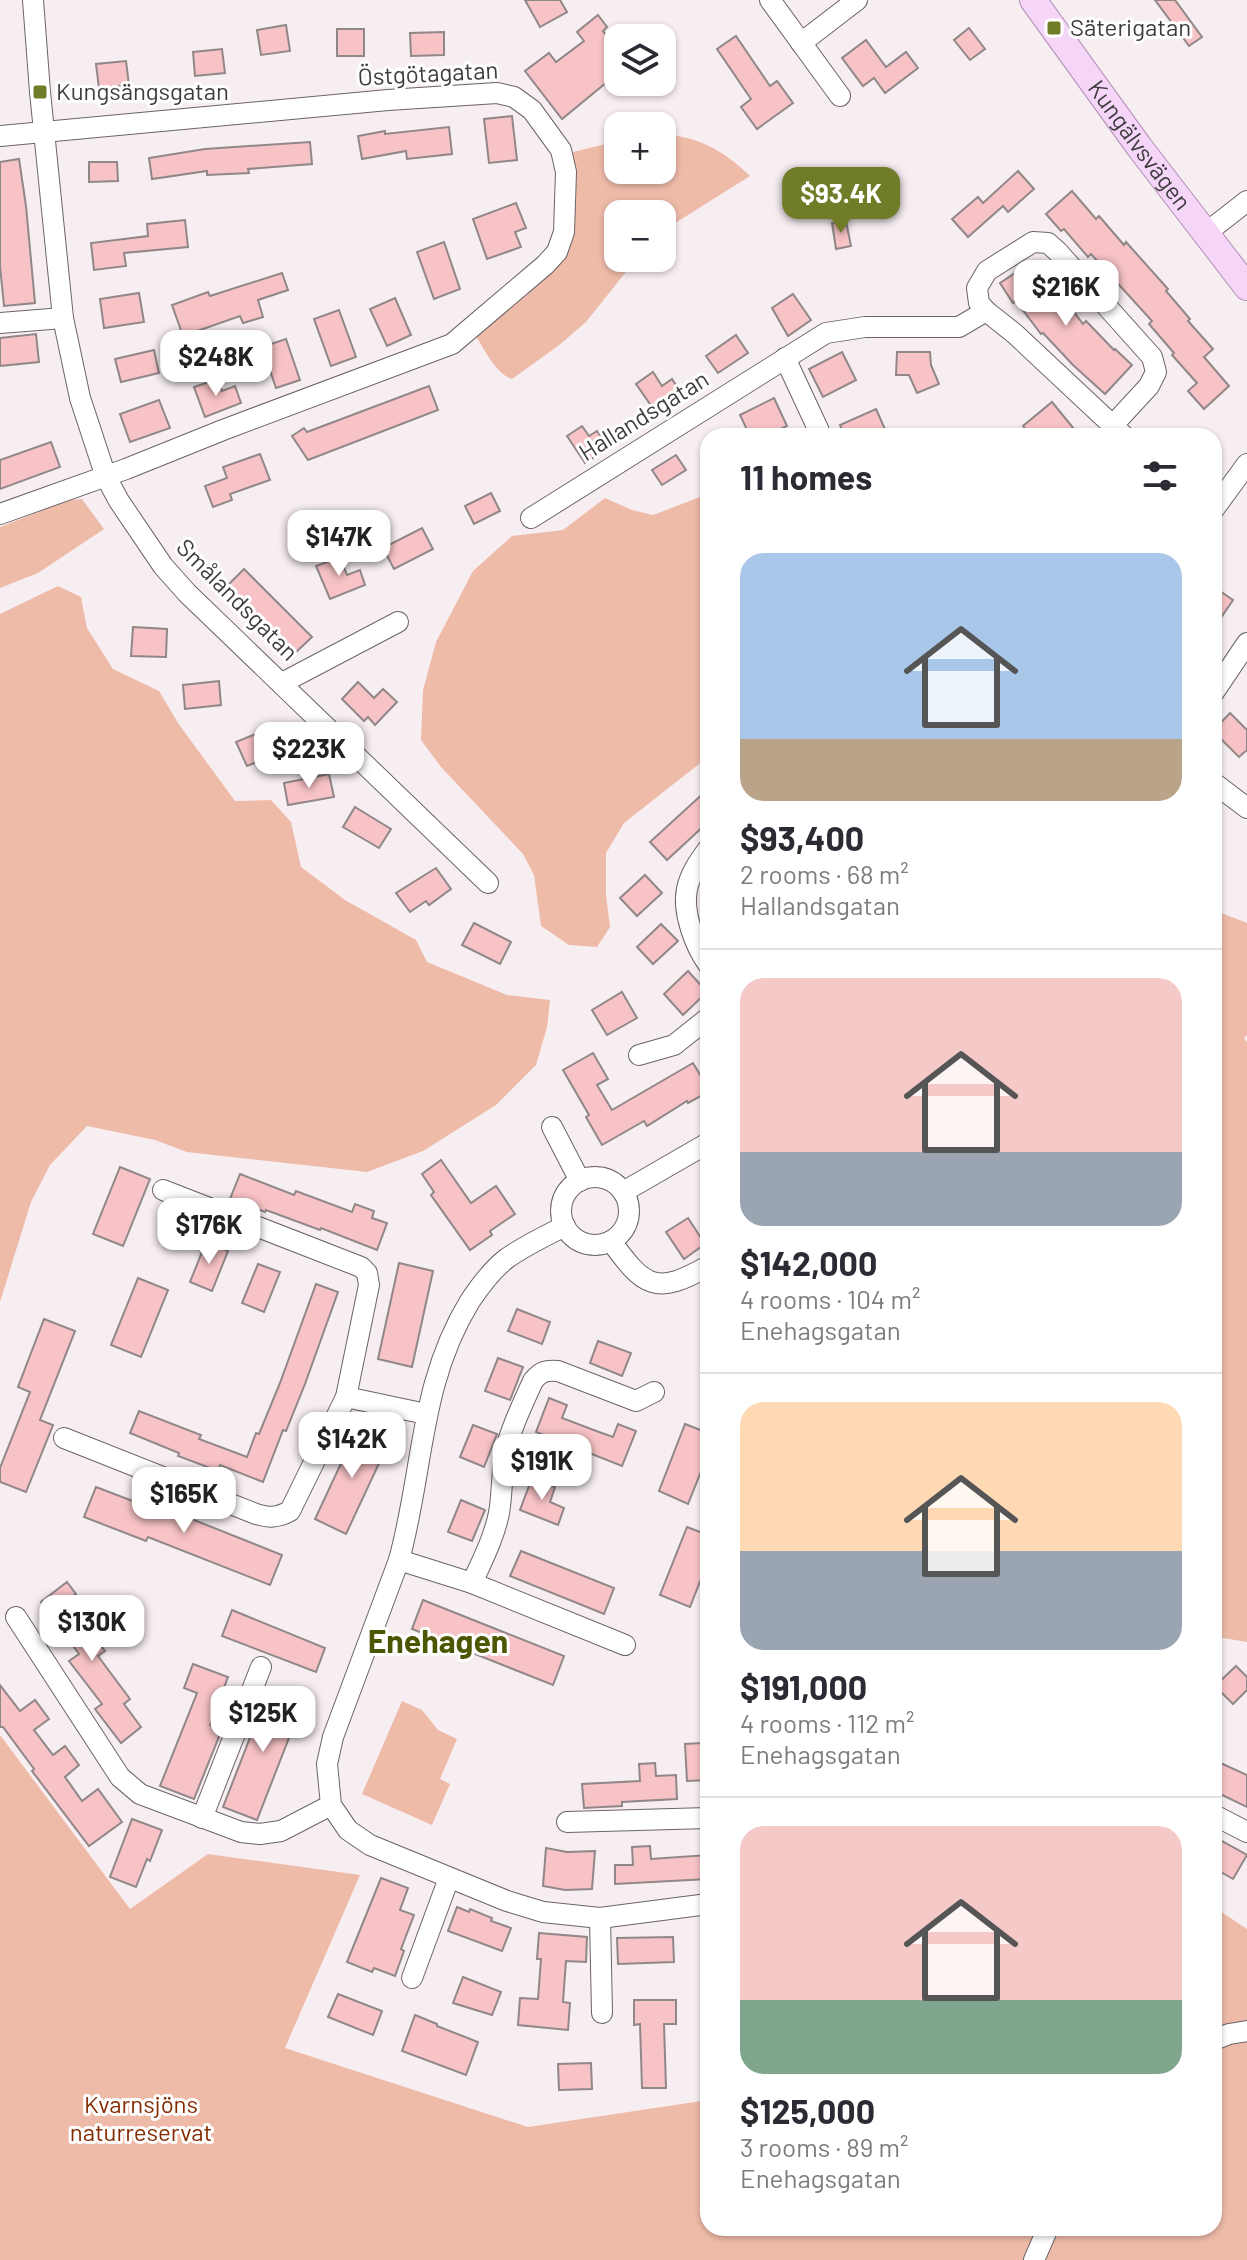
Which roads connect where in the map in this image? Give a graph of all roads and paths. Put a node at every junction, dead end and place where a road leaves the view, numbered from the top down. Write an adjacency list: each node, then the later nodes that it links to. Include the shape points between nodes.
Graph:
1 (33, 0): 7 (street, Smålandsgatan)
2 (770, 0): 5 (street)
3 (857, 0): 5 (street)
4 (1033, 0): 10 (main road, Kungälvsvägen)
5 (801, 43): 6 (street)
6 (840, 96)
7 (44, 132): 8 (street); 13 (street, Smålandsgatan); 20 (street, Östgötagatan, via 497,93 532,110 561,150 566,172 564,232 557,252 452,344)
8 (0, 136)
9 (1247, 201): 10 (street)
10 (1206, 233): 11 (main road, Kungälvsvägen)
11 (1247, 287)
12 (986, 311): 15 (street, Hallandsgatan, via 959,327 865,327 826,333); 17 (street); 18 (street, via 977,288 987,271 1033,242 1048,243 1152,357 1156,372)
13 (63, 318): 14 (street); 20 (street, Smålandsgatan, via 80,398)
14 (0, 323)
15 (785, 358): 16 (street); 23 (street, Hallandsgatan)
16 (818, 428)
17 (1115, 428)
18 (1120, 428)
19 (1247, 464): 21 (street)
20 (106, 477): 22 (street, Östgötagatan); 27 (street, Smålandsgatan, via 163,566)
21 (1222, 498)
22 (0, 514)
23 (531, 518)
24 (398, 622): 27 (street)
25 (1247, 643): 26 (street)
26 (1222, 680)
27 (282, 683): 31 (street, Smålandsgatan)
28 (1222, 789): 29 (street)
29 (1247, 808)
30 (700, 860): 32 (street, via 686,891 689,924)
31 (488, 883)
32 (700, 952)
33 (700, 1024): 34 (street, via 674,1045)
34 (639, 1055)
35 (552, 1127): 37 (street)
36 (700, 1148): 39 (street)
37 (580, 1181): 39 (street, via 604,1179); 40 (street, via 563,1200)
38 (163, 1190): 44 (street, via 367,1273)
39 (623, 1192): 41 (street, via 627,1222)
40 (565, 1226): 41 (street, via 587,1244); 45 (street, via 505,1260 479,1287 447,1346)
41 (611, 1241): 42 (street, via 634,1272 653,1284 678,1281)
42 (700, 1270)
43 (654, 1392): 48 (street, via 636,1401 558,1371 538,1375 507,1442 499,1516)
44 (346, 1397): 45 (street); 46 (street, via 290,1511 270,1518)
45 (426, 1414): 47 (street)
46 (64, 1438)
47 (399, 1560): 48 (street); 52 (street, via 333,1737 327,1764)
48 (472, 1583): 50 (street)
49 (16, 1617): 53 (street, via 120,1777 140,1794)
50 (625, 1645)
51 (261, 1667): 53 (street)
52 (331, 1805): 53 (street, via 281,1831 260,1834); 58 (street, via 348,1830 370,1845)
53 (202, 1818)
54 (700, 1818): 56 (street)
55 (1222, 1819): 57 (street)
56 (567, 1822)
57 (1247, 1832)
58 (449, 1878): 60 (street, via 543,1912); 61 (street)
59 (700, 1905): 60 (street)
60 (600, 1918): 62 (street)
61 (412, 1978)
62 (602, 2013)
63 (1247, 2031): 64 (street)
64 (1222, 2037)
65 (1044, 2236): 66 (street)
66 (1034, 2260)

